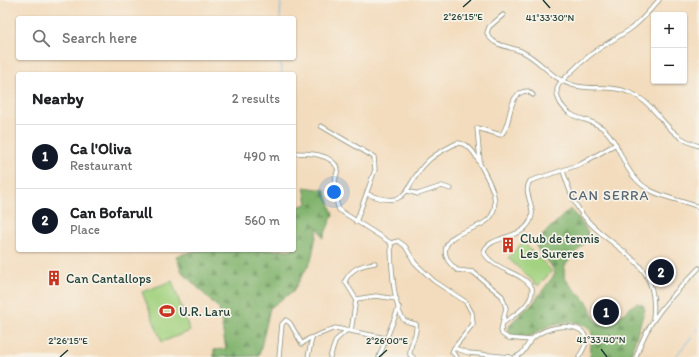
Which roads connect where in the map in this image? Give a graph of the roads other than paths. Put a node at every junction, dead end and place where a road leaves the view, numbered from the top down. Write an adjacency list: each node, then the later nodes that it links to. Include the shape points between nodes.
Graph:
1 (657, 1): 3 (street, via 637,23 589,54)
2 (503, 15): 3 (street, via 489,27 489,38 523,52)
3 (562, 81): 6 (street, via 558,85 560,103 574,116 600,126); 7 (street, via 585,88 617,88 635,95 650,106 671,131 685,141)
4 (533, 94): 9 (street, via 528,91 518,94 501,135 477,128)
5 (321, 126): 13 (street, via 374,158 375,170)
6 (616, 144): 10 (street, via 587,162); 14 (street, via 629,171 645,188)
7 (699, 146)
8 (296, 153): 15 (street, via 321,156 337,166 334,191 339,210)
9 (480, 164): 12 (street, via 469,148 458,143 427,162); 23 (street, via 495,196 492,213 483,224 453,238 446,247 445,254 457,270 473,272 502,296 506,308)
10 (563, 171): 22 (street, via 572,197 583,216 636,260 644,271 651,287); 23 (street, via 530,181 527,189 533,210 529,224 519,233 490,243 485,248 484,253 492,262 526,281 532,288 532,295 527,303)
11 (451, 189): 12 (street, via 442,186 418,194)
12 (408, 191): 13 (street, via 392,201)
13 (367, 194): 15 (street)
14 (699, 207)
15 (356, 222): 16 (street)
16 (391, 243): 20 (street, via 392,278); 29 (street, via 398,241 405,246 415,264 434,281 466,302 472,313 473,324)
17 (376, 263): 19 (street, via 358,267 348,275 345,281)
18 (699, 268): 22 (street)
19 (356, 299): 20 (street, via 376,296); 25 (street)
20 (397, 299): 21 (street)
21 (399, 306): 27 (street); 34 (street, via 406,321 416,324 417,331 410,350)
22 (653, 318): 39 (street)
23 (502, 324): 28 (street, via 501,330 508,338)
24 (347, 330): 25 (street); 26 (street, via 335,328); 32 (street, via 336,340)
25 (351, 331): 27 (street)
26 (312, 338): 30 (street, via 302,344 286,320 282,324); 31 (street)
27 (386, 338): 33 (street)
28 (531, 340): 37 (street, via 520,355); 38 (street, via 550,329 562,326 578,329 584,332 586,340 585,348)
29 (454, 348): 35 (street, via 452,352); 36 (street, via 469,353)
30 (279, 357)
31 (308, 357)
32 (330, 357)
33 (378, 357)
34 (413, 357)
35 (457, 357)
36 (510, 357)
37 (515, 357)
38 (579, 357)
39 (636, 357)

